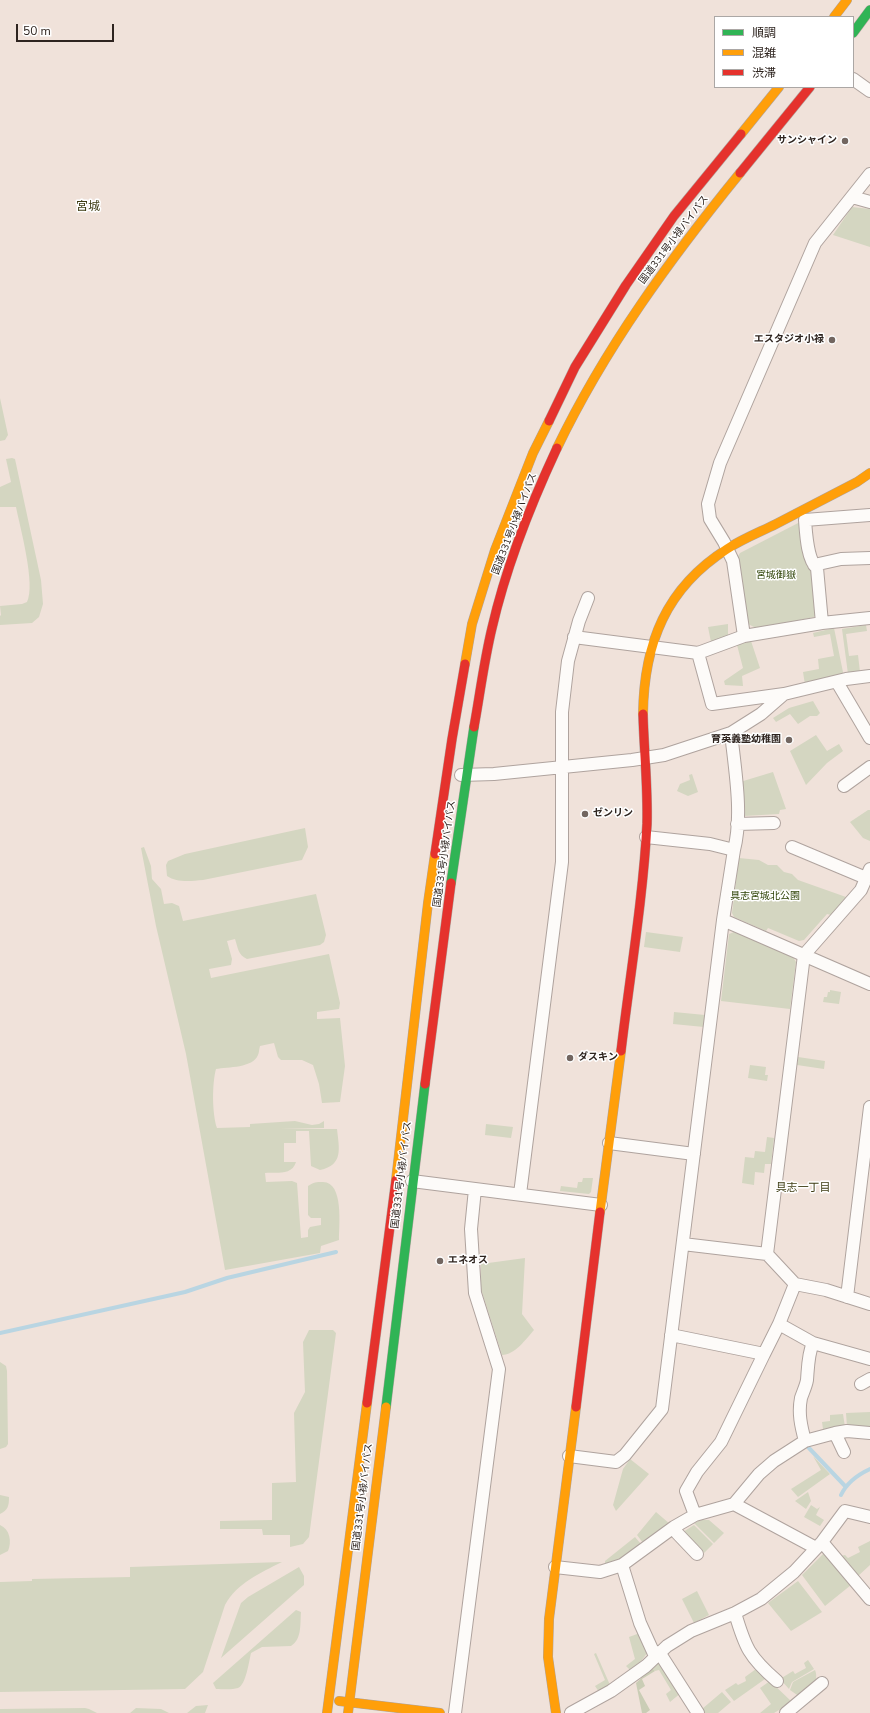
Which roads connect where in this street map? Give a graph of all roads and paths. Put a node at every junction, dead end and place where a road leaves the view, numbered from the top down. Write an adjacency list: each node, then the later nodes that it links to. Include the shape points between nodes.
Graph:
1 (847, 0): 3 (main road)
2 (870, 10): 4 (main road)
3 (835, 16)
4 (854, 32)
5 (854, 80): 8 (street)
6 (778, 88): 32 (main road, 国道331号小禄バイパス, via 674,216 626,285 575,368 533,454 495,550 472,624)
7 (809, 88): 33 (main road, 国道331号小禄バイパス, via 695,227 592,378 550,463 513,557 492,628)
8 (870, 91)
9 (870, 174): 10 (street)
10 (852, 198): 11 (street); 14 (street, via 815,243 720,463 708,504 710,518)
11 (870, 202)
12 (870, 473): 14 (main road)
13 (870, 515): 16 (street, via 805,520)
14 (728, 548): 20 (street, via 733,561); 22 (main road, via 698,570 683,587 670,606)
15 (870, 558): 16 (street, via 841,559)
16 (814, 565): 19 (street, via 817,568)
17 (588, 598): 21 (street)
18 (870, 618): 19 (street)
19 (822, 623): 20 (street)
20 (744, 636): 23 (street)
21 (574, 637): 22 (street); 30 (street, via 568,661 562,712)
22 (651, 648): 23 (street); 29 (main road, via 644,686)
23 (698, 653): 26 (street, via 712,704)
24 (870, 676): 25 (street)
25 (836, 682): 26 (street); 28 (street)
26 (784, 694): 27 (street, via 761,714)
27 (732, 733): 29 (street); 36 (street)
28 (870, 738)
29 (646, 759): 30 (street); 37 (main road)
30 (562, 767): 33 (street); 50 (street, via 562,862)
31 (870, 767): 34 (street)
32 (446, 775): 33 (street); 80 (main road, 国道331号小禄バイパス)
33 (466, 776): 48 (main road, 国道331号小禄バイパス)
34 (844, 786)
35 (774, 823): 36 (street)
36 (737, 824): 39 (street, via 738,836)
37 (646, 837): 39 (street, via 710,844); 46 (main road)
38 (792, 847): 40 (street)
39 (734, 850): 42 (street)
40 (868, 874): 41 (street)
41 (865, 892): 43 (street)
42 (723, 920): 43 (street); 47 (street)
43 (804, 955): 44 (street); 53 (street)
44 (870, 984)
45 (870, 1107): 55 (street)
46 (609, 1143): 47 (street); 51 (main road)
47 (694, 1154): 52 (street)
48 (412, 1181): 49 (street); 81 (main road, 国道331号小禄バイパス)
49 (474, 1189): 50 (street); 85 (street, via 470,1229 475,1293 499,1368)
50 (520, 1194): 51 (street)
51 (601, 1205): 66 (main road)
52 (683, 1244): 53 (street); 58 (street)
53 (767, 1254): 54 (street)
54 (795, 1284): 55 (street); 57 (street)
55 (847, 1297): 56 (street)
56 (870, 1304)
57 (779, 1324): 59 (street); 60 (street)
58 (671, 1335): 60 (street); 66 (street, via 662,1409 625,1455 616,1462)
59 (813, 1343): 61 (street); 64 (street, via 799,1412)
60 (764, 1354): 68 (street, via 721,1442 697,1472 686,1491)
61 (870, 1359)
62 (835, 1432): 63 (street); 64 (street); 65 (street)
63 (870, 1433)
64 (805, 1441): 67 (street, via 759,1474)
65 (844, 1452)
66 (570, 1456): 74 (main road)
67 (734, 1504): 68 (street); 71 (street)
68 (695, 1515): 70 (street)
69 (870, 1517): 71 (street, via 845,1511)
70 (674, 1527): 72 (street); 73 (street)
71 (819, 1545): 75 (street); 76 (street, via 794,1572 762,1598)
72 (697, 1554)
73 (622, 1565): 74 (street, via 600,1572); 77 (street, via 640,1623)
74 (555, 1567): 86 (main road, via 547,1637)
75 (870, 1599)
76 (735, 1613): 77 (street, via 691,1631); 78 (street, via 748,1653)
77 (657, 1654): 87 (street, via 646,1666 611,1691); 88 (street)
78 (777, 1680)
79 (822, 1683): 89 (street, via 807,1704)
80 (328, 1700): 81 (main road); 82 (main road, 国道331号小禄バイパス)
81 (350, 1701): 83 (main road, 国道331号小禄バイパス); 84 (main road)
82 (327, 1713)
83 (348, 1713)
84 (440, 1713)
85 (455, 1713)
86 (556, 1713)
87 (571, 1713)
88 (698, 1713)
89 (786, 1713)

